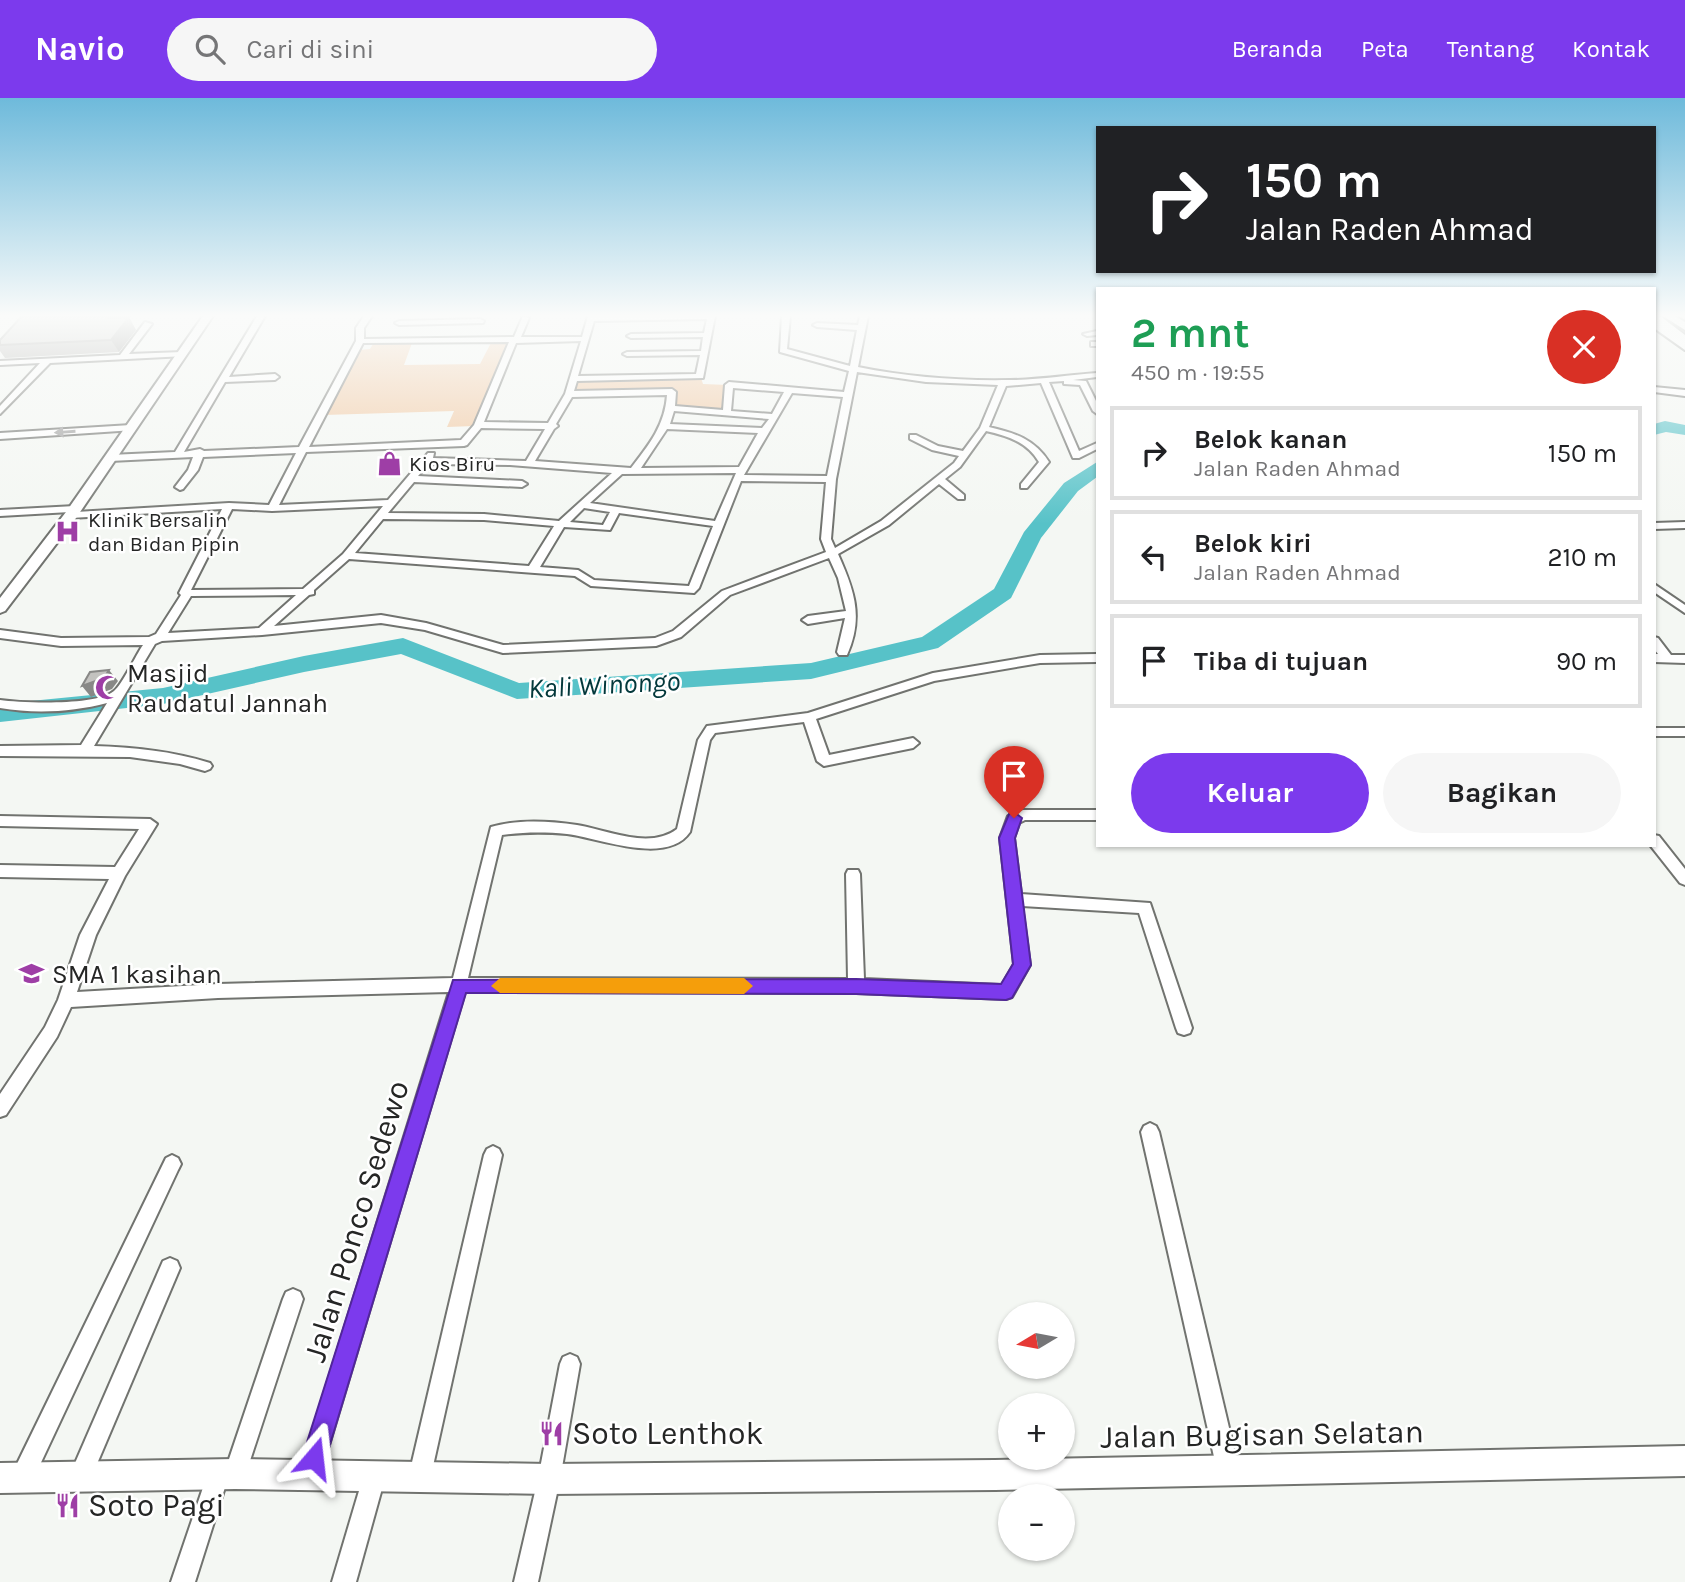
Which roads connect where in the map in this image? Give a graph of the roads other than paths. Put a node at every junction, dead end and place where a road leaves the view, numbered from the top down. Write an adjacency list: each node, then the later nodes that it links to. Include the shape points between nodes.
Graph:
1 (24, 385): 20 (street)
2 (160, 385): 26 (street)
3 (220, 385): 35 (street)
4 (337, 385): 33 (street)
5 (495, 385): 23 (street)
6 (571, 385): 16 (street)
7 (729, 385): 21 (street)
8 (732, 385): 14 (street)
9 (850, 385): 17 (street)
10 (1002, 385): 27 (street)
11 (1046, 385): 32 (street, via 1076,456)
12 (1083, 385): 19 (street)
13 (1656, 390): 15 (street)
14 (789, 391): 17 (street); 22 (street)
15 (1685, 393)
16 (569, 394): 18 (street, via 670,391); 24 (street)
17 (848, 395): 44 (street)
18 (670, 408): 21 (street); 25 (street)
19 (1096, 409)
20 (0, 411)
21 (727, 412): 22 (street)
22 (775, 417): 28 (street)
23 (478, 425): 24 (street); 31 (street, via 467,441)
24 (554, 426): 39 (street)
25 (664, 426): 28 (street); 40 (street)
26 (131, 428): 29 (street, one-way to 29); 37 (street)
27 (984, 428): 36 (street); 47 (street, via 1022,438 1040,454 1044,462)
28 (763, 431): 42 (street)
29 (0, 436)
30 (913, 437): 36 (street, via 935,448)
31 (440, 443): 33 (street); 38 (street)
32 (1096, 446)
33 (304, 448): 34 (street); 53 (street)
34 (200, 452): 35 (street); 48 (street)
35 (180, 453): 37 (street)
36 (965, 454): 45 (street)
37 (110, 458): 55 (street)
38 (427, 461): 39 (street); 43 (street)
39 (529, 464): 41 (street)
40 (635, 469): 41 (street); 42 (street)
41 (620, 471): 51 (street)
42 (741, 474): 44 (street); 59 (street)
43 (414, 479): 46 (street); 50 (street)
44 (831, 479): 62 (street, via 826,539)
45 (941, 481): 49 (street); 62 (street, via 885,523)
46 (522, 484)
47 (1024, 486)
48 (180, 487)
49 (961, 497)
50 (391, 503): 53 (street); 57 (street)
51 (581, 505): 54 (street); 58 (street)
52 (229, 506): 53 (street); 55 (street); 67 (street, via 184,591)
53 (272, 509)
54 (616, 510): 58 (street, via 606,528); 59 (street)
55 (73, 512): 56 (street); 68 (street)
56 (0, 513)
57 (379, 516): 58 (street, via 484,517); 63 (street)
58 (561, 524): 64 (street)
59 (717, 524): 64 (street, via 694,588 686,592 591,583 578,573)
60 (1656, 526): 61 (street)
61 (1685, 526)
62 (831, 551): 70 (street); 72 (street, via 726,593 677,634 648,644 494,648 381,619)
63 (347, 556): 64 (street); 66 (street)
64 (533, 569)
65 (1656, 588): 69 (street)
66 (310, 592): 67 (street); 72 (street)
67 (187, 594): 74 (street)
68 (0, 608)
69 (1685, 610)
70 (852, 614): 71 (street); 76 (street)
71 (808, 620)
72 (262, 632): 74 (street)
73 (0, 634): 74 (street, via 61,642)
74 (156, 639): 81 (street)
75 (1656, 644): 79 (street)
76 (843, 652)
77 (1096, 658): 83 (street, via 1040,659 933,677)
78 (1656, 658): 79 (street)
79 (1667, 658): 80 (street)
80 (1685, 659)
81 (119, 694): 82 (street, via 94,702); 88 (street)
82 (0, 704)
83 (809, 718): 86 (street, via 824,761); 98 (street, Jalan Ponco Sedewo, via 709,731 683,832 671,841 650,844 594,832 524,826 496,831)
84 (1656, 732): 85 (street)
85 (1685, 732)
86 (913, 743)
87 (0, 751): 88 (street)
88 (84, 751): 89 (street, via 158,756)
89 (205, 766)
90 (1096, 815): 97 (street, via 1014,818 1007,838)
91 (0, 821): 94 (street, via 150,824)
92 (1656, 843): 96 (street)
93 (0, 870): 94 (street)
94 (119, 873): 100 (street, via 88,935)
95 (853, 874): 99 (street)
96 (1685, 879)
97 (1014, 900): 99 (street, via 1022,968 1006,992); 101 (street, via 1144,907)
98 (459, 985): 99 (street); 100 (street); 112 (street, Jalan Ponco Sedewo)
99 (856, 986)
100 (66, 1000): 102 (street, via 33,1063)
101 (1184, 1028)
102 (0, 1110)
103 (1150, 1132): 110 (street)
104 (493, 1156): 114 (street)
105 (173, 1164): 115 (street)
106 (170, 1268): 116 (street)
107 (293, 1299): 111 (street)
108 (570, 1364): 117 (street)
109 (1685, 1461): 110 (street, Jalan Bugisan Selatan)
110 (1228, 1470): 117 (street, Jalan Bugisan Selatan)
111 (226, 1474): 112 (street, Jalan Bugisan Selatan); 116 (street, Jalan Bugisan Selatan); 118 (street)
112 (310, 1474): 113 (street, Jalan Bugisan Selatan)
113 (375, 1474): 114 (street, Jalan Bugisan Selatan); 119 (street)
114 (420, 1475): 117 (street, Jalan Bugisan Selatan)
115 (11, 1478): 116 (street, Jalan Bugisan Selatan)
116 (79, 1479)
117 (549, 1479): 120 (street)
118 (183, 1582)
119 (344, 1582)
120 (526, 1582)

